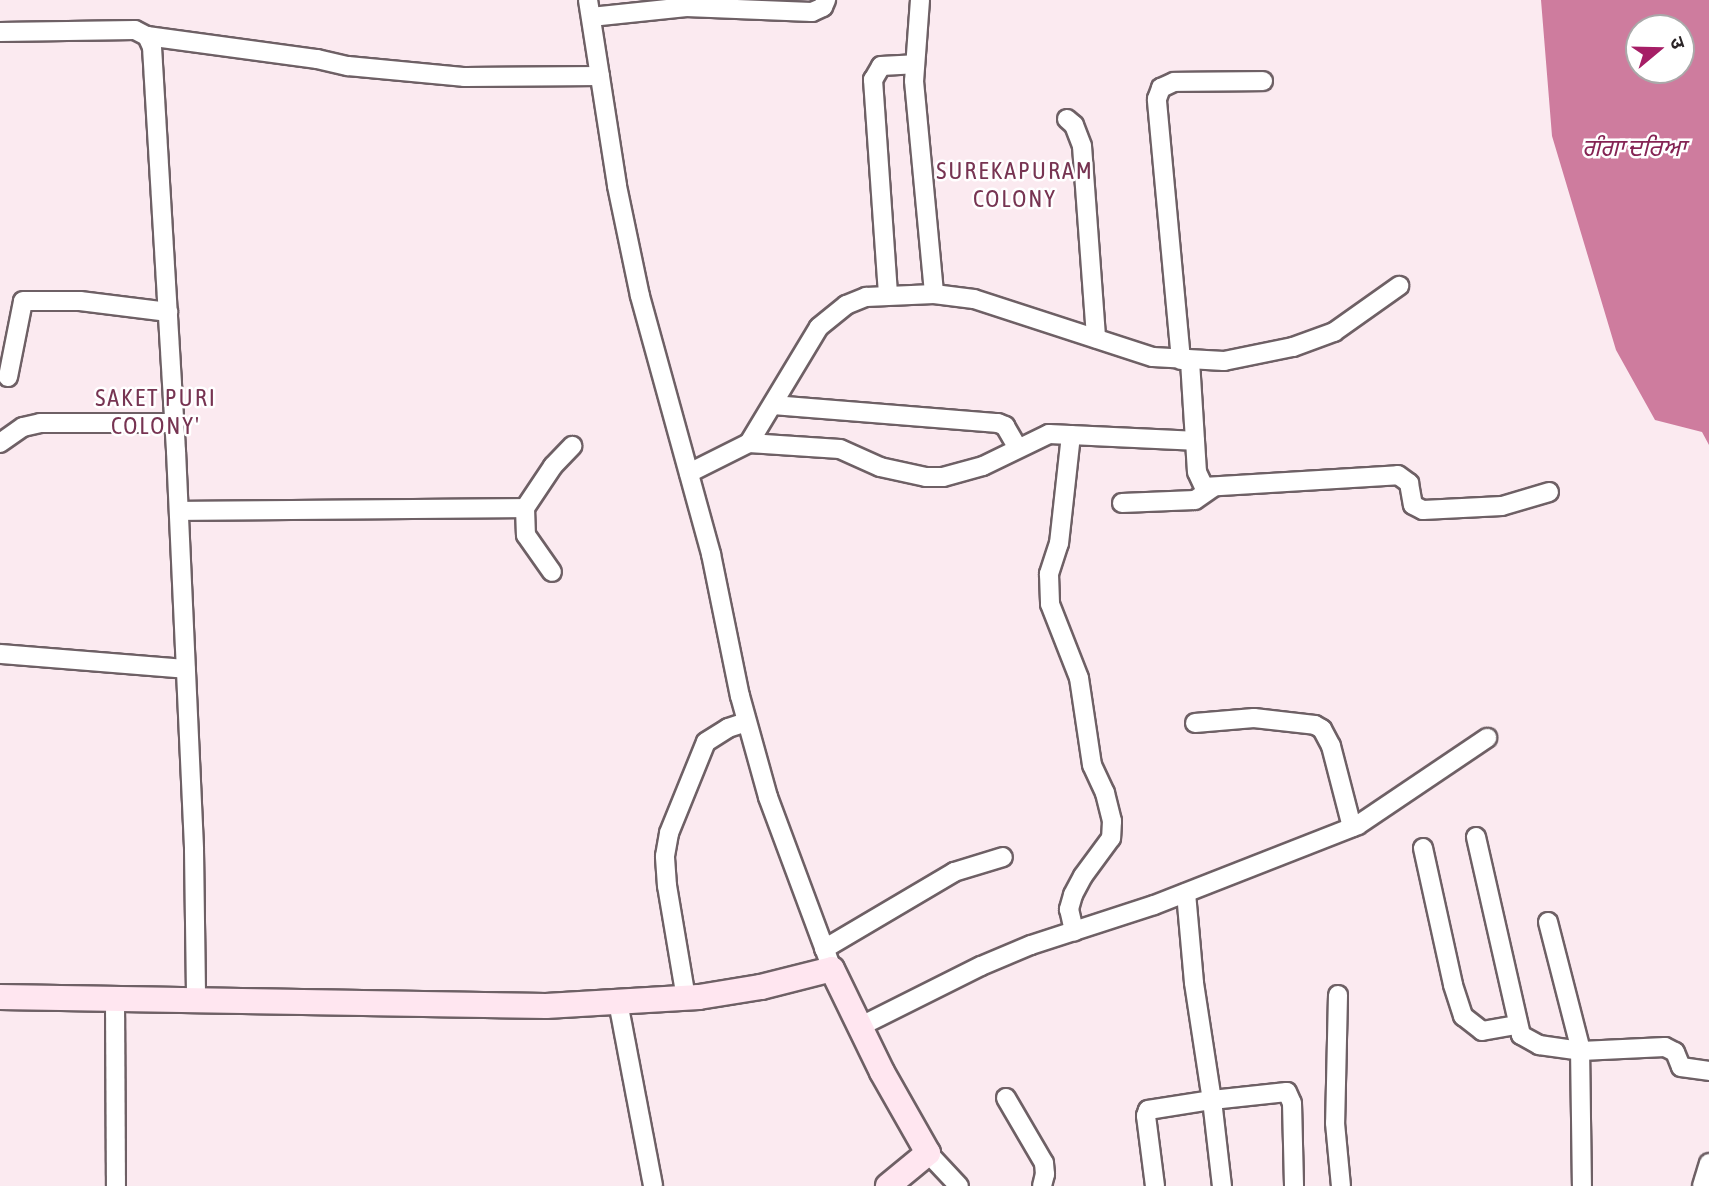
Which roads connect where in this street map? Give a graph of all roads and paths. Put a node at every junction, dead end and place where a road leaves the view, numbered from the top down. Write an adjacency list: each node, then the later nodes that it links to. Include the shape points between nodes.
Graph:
1 (825, 0): 3 (street, via 823,7 811,12)
2 (920, 0): 6 (street)
3 (589, 8): 7 (street)
4 (0, 32): 5 (street, via 115,29)
5 (147, 36): 7 (street, via 348,66 465,77); 13 (street, via 156,65)
6 (914, 64): 11 (street, via 881,66 873,80); 12 (street)
7 (600, 76): 25 (street, via 640,296)
8 (1263, 81): 15 (street, via 1174,82 1161,88 1157,99)
9 (1067, 120): 14 (street, via 1082,146)
10 (1399, 286): 15 (street, via 1324,336 1244,359)
11 (887, 294): 12 (street); 17 (street, via 846,305 819,327)
12 (934, 294): 14 (street, via 974,299)
13 (168, 312): 16 (street, via 80,301 23,301); 18 (street)
14 (1096, 338): 15 (street, via 1153,358)
15 (1185, 360): 20 (street)
16 (8, 377)
17 (774, 405): 22 (street); 24 (street, via 998,423 1005,426)
18 (174, 423): 21 (street, via 40,423 23,427); 30 (street)
19 (1072, 435): 20 (street); 24 (street, via 1049,434); 43 (street, via 1049,591 1058,629 1079,678 1092,765 1112,821 1111,838 1073,895 1069,909)
20 (1195, 441): 26 (street, via 1200,481)
21 (0, 443)
22 (749, 443): 24 (street, via 840,449 880,467 926,477 962,473); 25 (street)
23 (572, 446): 29 (street)
24 (1017, 447)
25 (689, 473): 34 (street)
26 (1212, 488): 27 (street, via 1398,475 1409,483 1413,505 1423,510 1502,506); 28 (street, via 1195,500)
27 (1549, 492)
28 (1122, 503)
29 (525, 508): 30 (street); 31 (street, via 526,535)
30 (179, 511): 33 (street)
31 (552, 572)
32 (0, 654): 33 (street)
33 (185, 668): 49 (street)
34 (746, 722): 44 (street, via 768,797); 47 (street, via 706,742 669,833 667,886)
35 (1195, 723): 37 (street, via 1254,718 1322,729 1331,746)
36 (1487, 738): 37 (street)
37 (1352, 827): 41 (street)
38 (1476, 837): 51 (street)
39 (1423, 848): 51 (street, via 1452,985 1463,1016 1482,1031)
40 (1003, 857): 44 (street, via 954,872)
41 (1186, 893): 43 (street); 56 (street)
42 (1548, 922): 53 (street)
43 (1074, 931): 52 (street, via 981,966)
44 (828, 959): 47 (street, via 761,987); 52 (street)
45 (1338, 995): 67 (street, via 1335,1123)
46 (0, 997): 48 (street)
47 (685, 998): 50 (street)
48 (115, 999): 49 (street); 59 (street)
49 (196, 1001): 50 (street, via 533,1006)
50 (618, 1002): 60 (street)
51 (1517, 1024): 53 (street, via 1525,1039 1539,1045)
52 (859, 1027): 57 (street)
53 (1581, 1051): 54 (street, via 1665,1047 1675,1052 1684,1069); 68 (street)
54 (1709, 1071)
55 (1006, 1098): 63 (street, via 1044,1163)
56 (1212, 1100): 64 (street, via 1148,1110); 65 (street); 66 (street, via 1287,1092 1292,1102)
57 (928, 1153): 61 (street); 62 (street)
58 (1709, 1163): 69 (street)
59 (116, 1186)
60 (653, 1186)
61 (888, 1186)
62 (959, 1186)
63 (1042, 1186)
64 (1155, 1186)
65 (1222, 1186)
66 (1294, 1186)
67 (1341, 1186)
68 (1582, 1186)
69 (1703, 1186)

